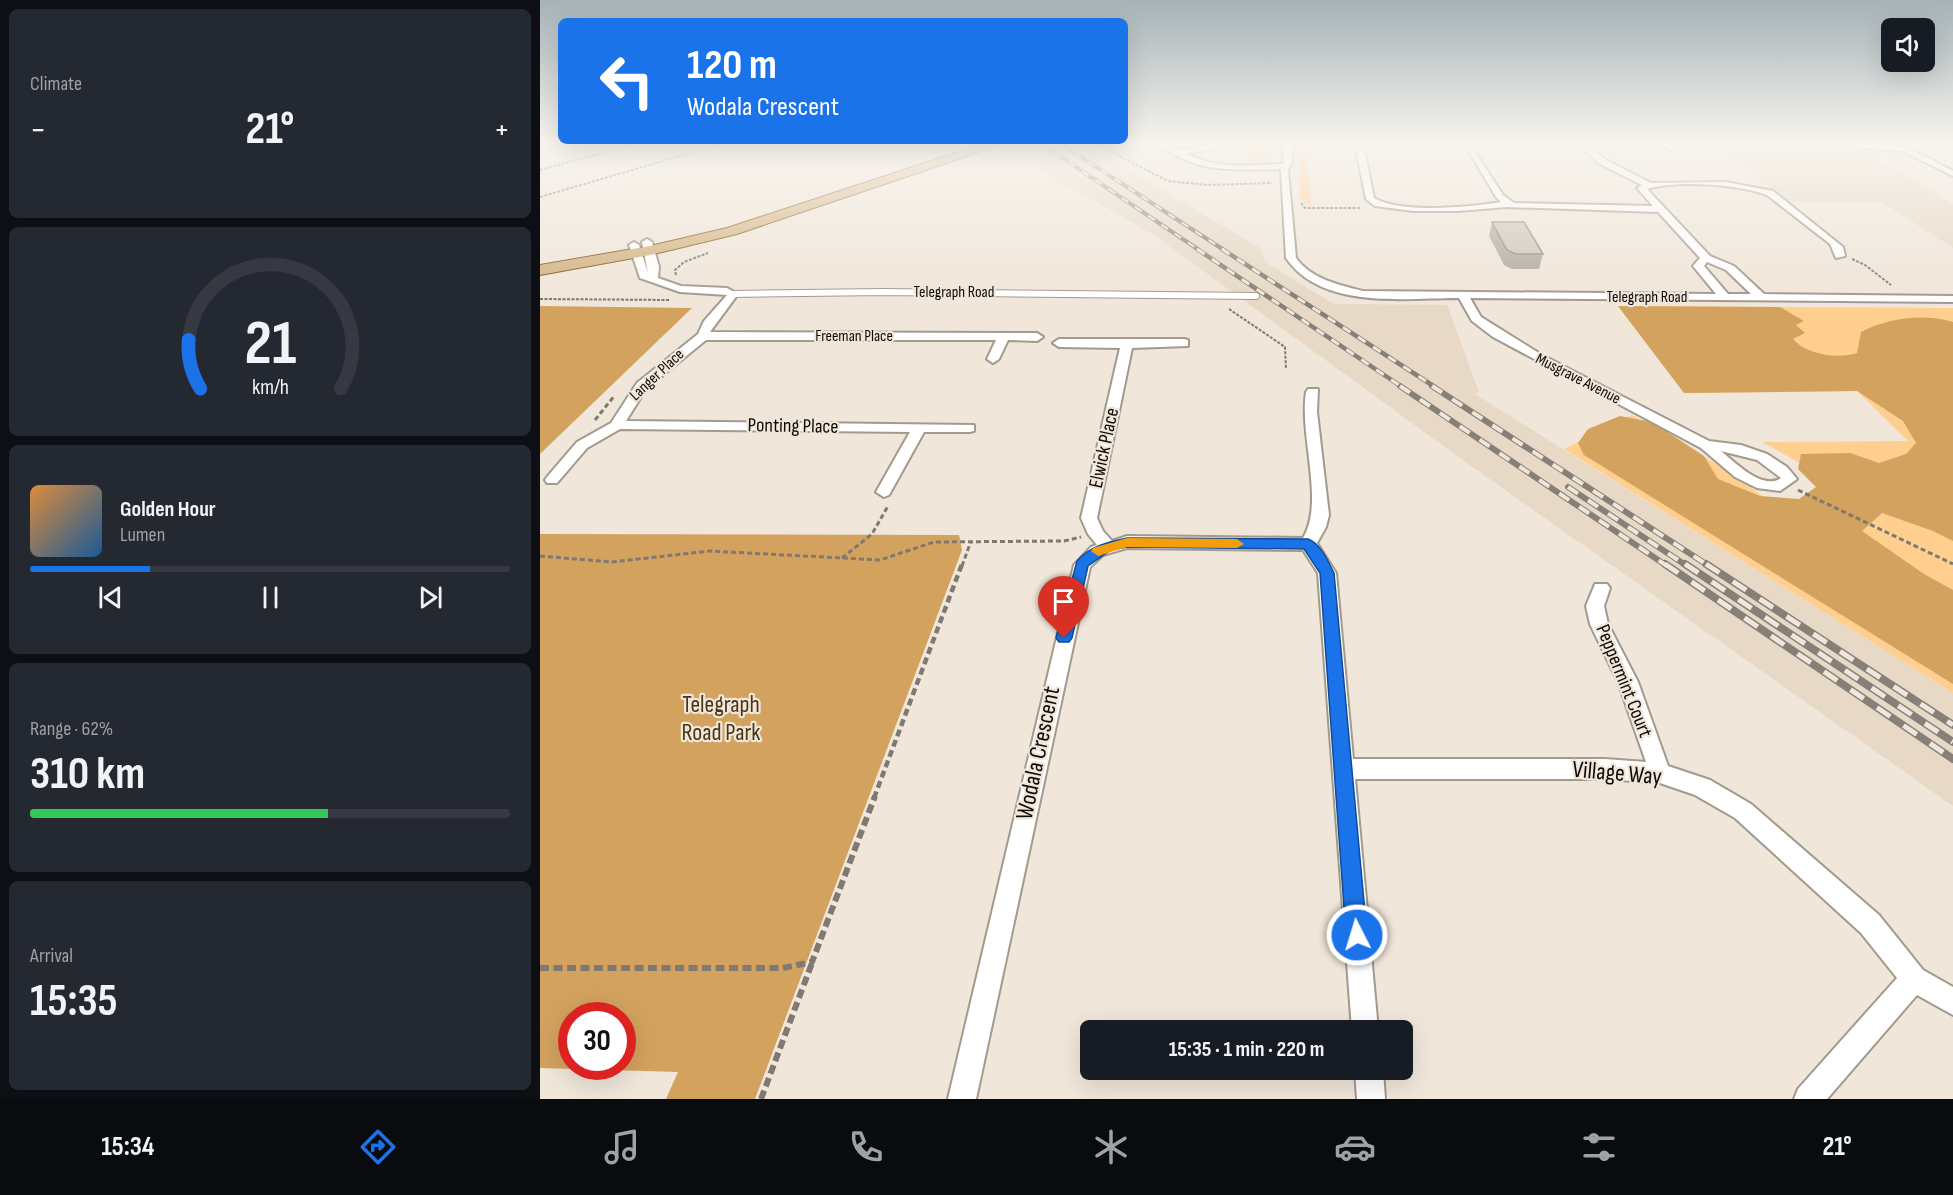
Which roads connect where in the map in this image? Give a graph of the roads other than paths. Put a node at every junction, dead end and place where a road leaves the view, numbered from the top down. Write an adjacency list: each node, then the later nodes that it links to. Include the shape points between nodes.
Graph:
1 (816, 195): 11 (main road)
2 (836, 195): 10 (main road)
3 (1286, 195): 19 (street, Telegraph Road, via 1292,261 1320,281 1342,291)
4 (1369, 195): 8 (street, via 1376,205 1392,208 1483,208)
5 (1499, 195): 8 (street)
6 (1647, 195): 9 (street)
7 (1773, 195): 12 (street, via 1838,247)
8 (1508, 204): 9 (street, via 1531,208)
9 (1660, 209): 13 (street)
10 (761, 222): 11 (main road); 16 (main road, via 753,230)
11 (642, 248): 14 (main road); 15 (main road); 16 (street, via 644,276)
12 (1840, 255)
13 (1706, 258): 20 (street, via 1698,266); 21 (street, via 1731,268)
14 (540, 260)
15 (540, 270)
16 (654, 273): 17 (street, Telegraph Road, via 680,289)
17 (733, 294): 18 (lane, Telegraph Road); 23 (street, Langer Place, via 707,322)
18 (1257, 296)
19 (1464, 297): 20 (street, Telegraph Road); 34 (street, Musgrave Avenue, via 1476,319 1497,334)
20 (1725, 297): 21 (street, Telegraph Road)
21 (1761, 297): 22 (street, Telegraph Road)
22 (1953, 299)
23 (704, 336): 24 (street, Freeman Place); 31 (street, Langer Place, via 681,349 623,407)
24 (1004, 337): 25 (street, Freeman Place); 29 (street)
25 (1037, 337)
26 (1059, 343): 27 (street)
27 (1127, 344): 28 (street); 37 (street, Elwick Place, via 1089,518)
28 (1184, 344)
29 (993, 359)
30 (1312, 392): 38 (street, via 1310,412 1321,515)
31 (617, 425): 32 (street, Ponting Place); 35 (street, via 582,445)
32 (919, 428): 33 (street, Ponting Place); 36 (street)
33 (969, 428)
34 (1706, 445): 34 (street, Musgrave Avenue, via 1736,447 1765,457 1790,479 1780,486 1762,485 1740,474)
35 (552, 480)
36 (884, 492)
37 (1102, 540): 38 (street, Wodala Crescent); 46 (street, Wodala Crescent, via 1078,572)
38 (1308, 544): 40 (street, via 1327,573)
39 (1601, 588): 41 (street, Peppermint Court, via 1595,606 1599,624 1628,682)
40 (1342, 769): 41 (street, Village Way, via 1605,769); 44 (street)
41 (1660, 773): 42 (street, Village Way, via 1702,787 1743,811 1870,924)
42 (1914, 979): 43 (street, Village Way); 48 (street)
43 (1953, 1002)
44 (1364, 1020)
45 (1370, 1080): 47 (street)
46 (962, 1099)
47 (1371, 1099)
48 (1808, 1099)

